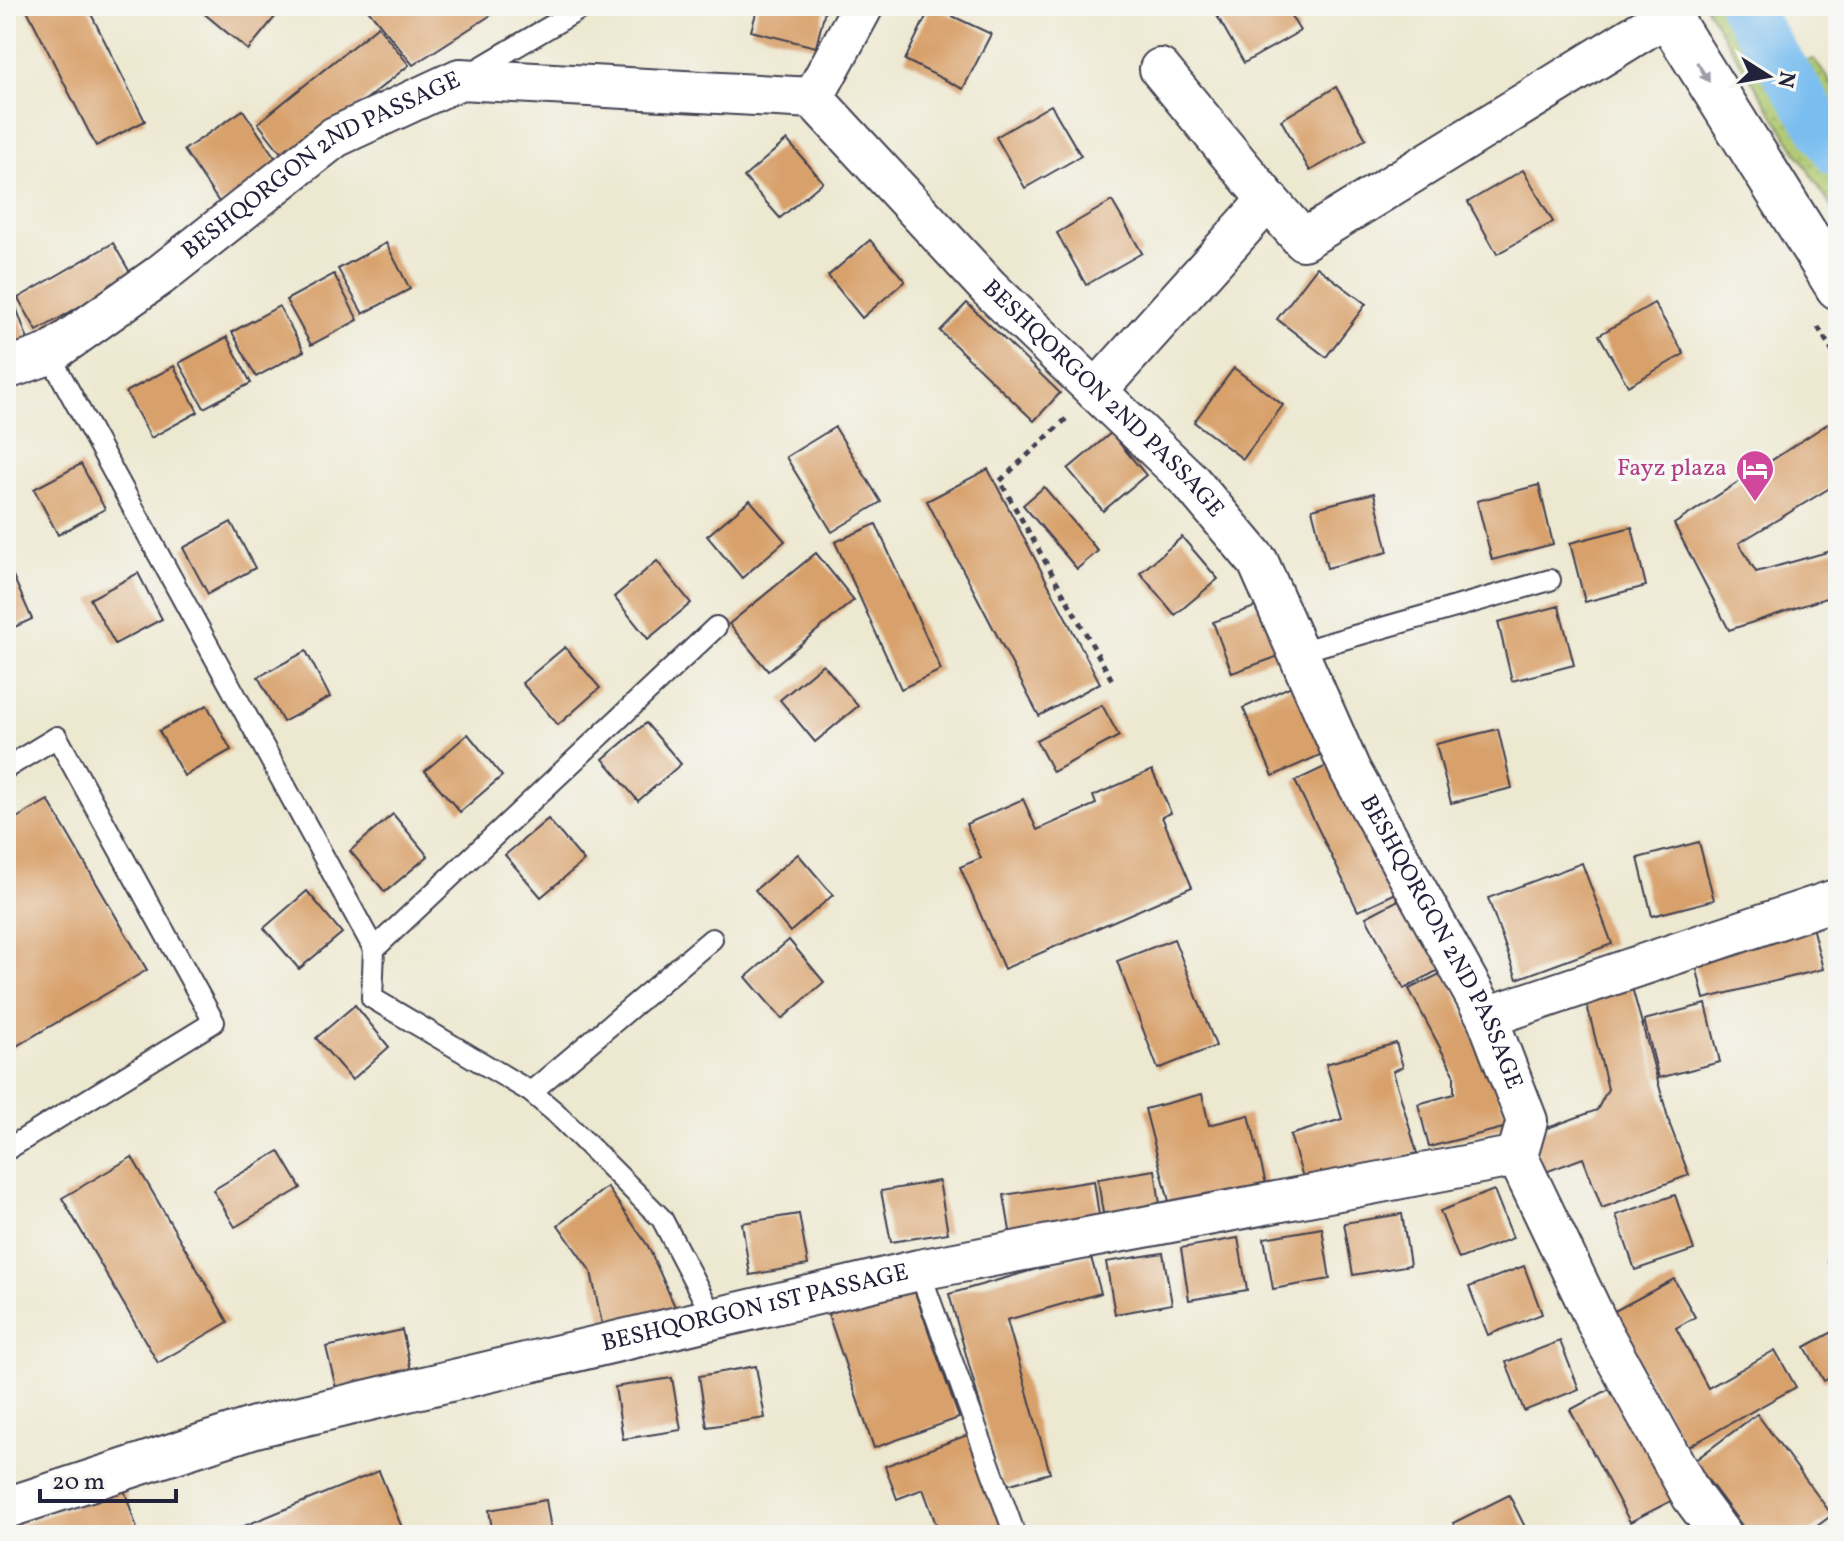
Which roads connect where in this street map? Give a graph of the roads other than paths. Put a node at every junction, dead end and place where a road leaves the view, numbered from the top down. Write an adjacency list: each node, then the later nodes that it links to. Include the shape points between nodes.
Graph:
1 (585, 6): 5 (lane)
2 (863, 6): 6 (street)
3 (1665, 10): 7 (street, via 1303,240); 8 (street, one-way to 8)
4 (1160, 69): 7 (street)
5 (460, 79): 6 (street, BESHQORGON 2ND PASSAGE); 9 (street, BESHQORGON 2ND PASSAGE, via 335,137 159,276)
6 (813, 98): 11 (street, BESHQORGON 2ND PASSAGE, via 989,288)
7 (1268, 200): 11 (street)
8 (1838, 287)
9 (49, 354): 10 (street, BESHQORGON 2ND PASSAGE); 18 (lane)
10 (6, 369)
11 (1096, 391): 14 (street, BESHQORGON 2ND PASSAGE, via 1191,482 1258,562)
12 (1550, 580): 14 (lane)
13 (716, 627): 18 (lane)
14 (1298, 652): 19 (street, BESHQORGON 2ND PASSAGE, via 1350,770)
15 (6, 768): 21 (lane, via 57,737 214,1022)
16 (1838, 899): 19 (street)
17 (712, 939): 20 (lane)
18 (374, 949): 20 (lane, via 372,998)
19 (1487, 1017): 22 (street, BESHQORGON 2ND PASSAGE, via 1527,1121)
20 (531, 1092): 24 (lane, via 662,1219)
21 (6, 1150)
22 (1517, 1156): 23 (street, BESHQORGON 1ST PASSAGE); 27 (street, via 1600,1329 1692,1496)
23 (919, 1270): 24 (street, BESHQORGON 1ST PASSAGE); 26 (lane)
24 (714, 1319): 25 (street, BESHQORGON 1ST PASSAGE, via 255,1427)
25 (6, 1508)
26 (1015, 1535)
27 (1721, 1535)

